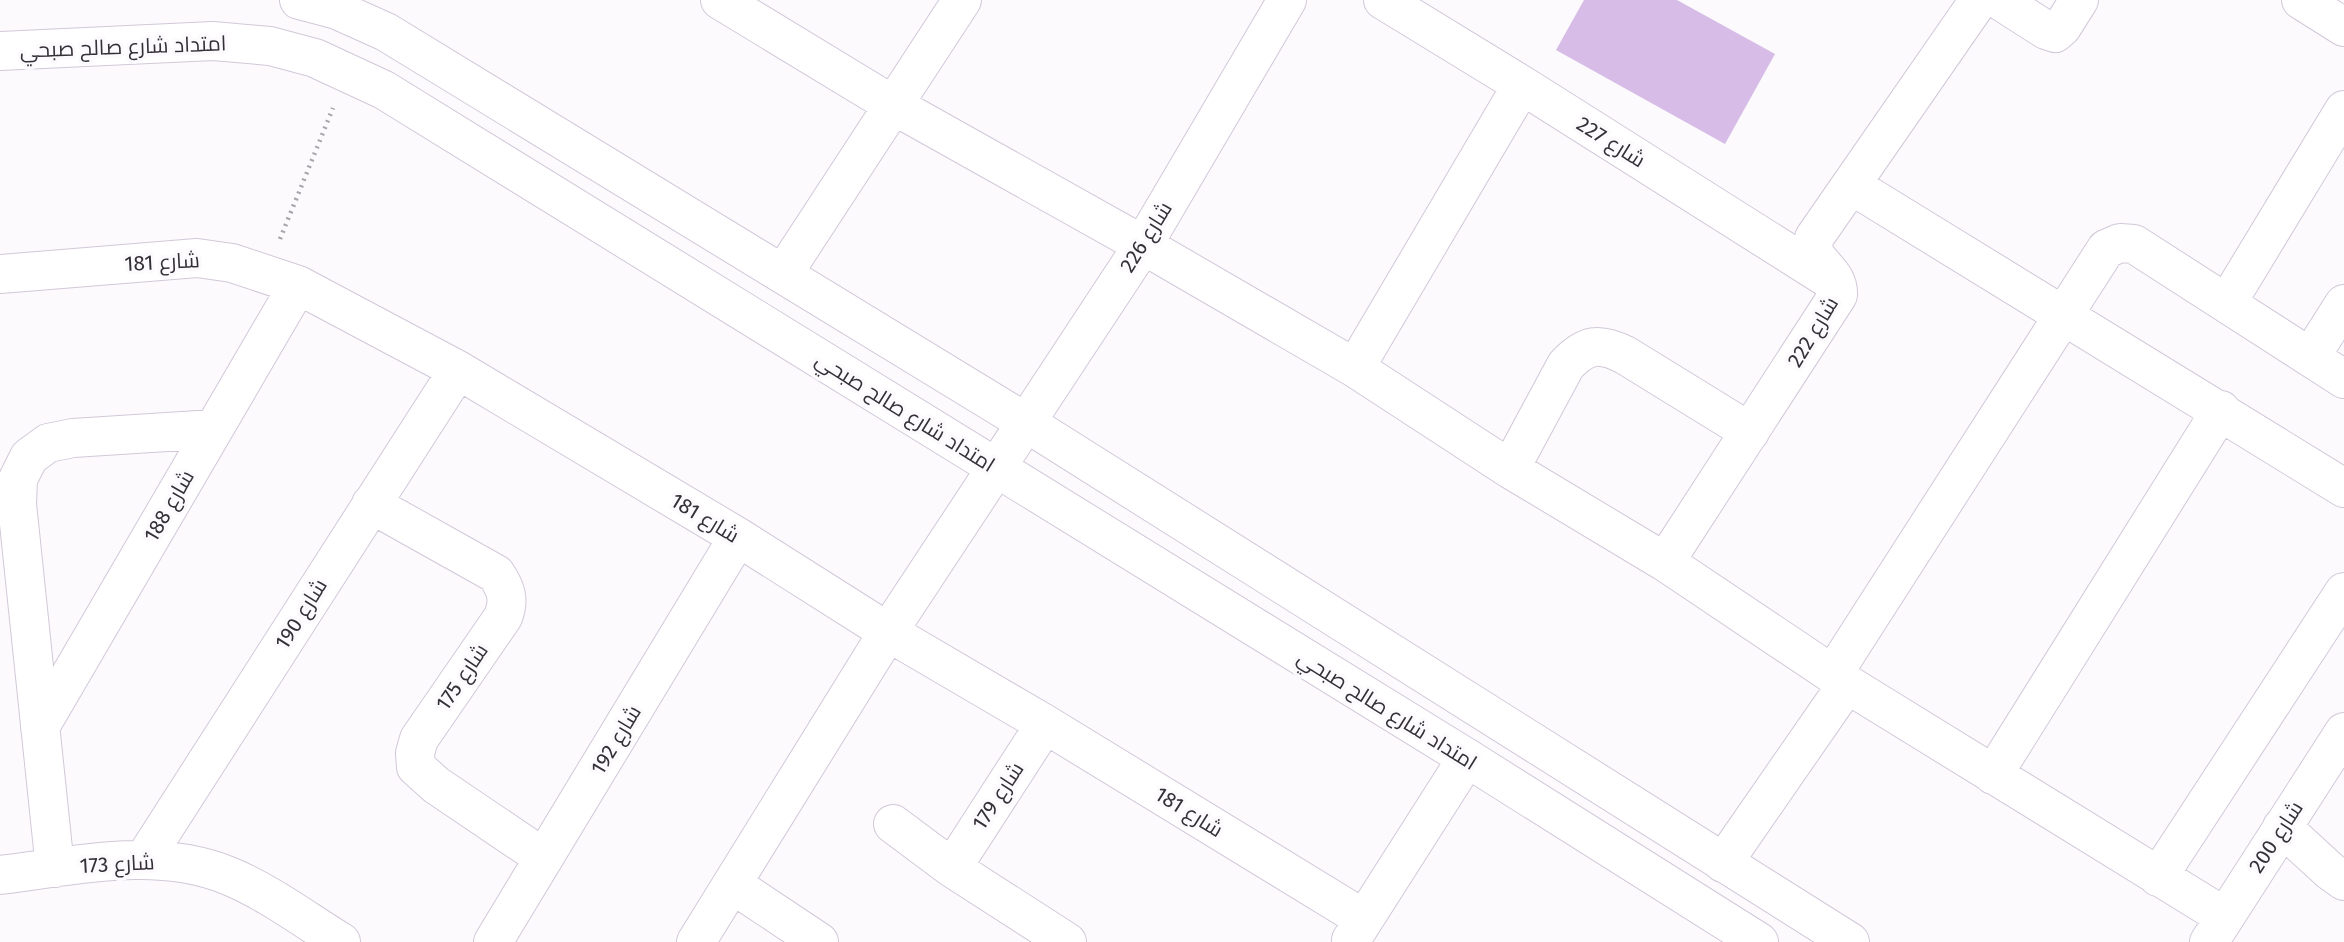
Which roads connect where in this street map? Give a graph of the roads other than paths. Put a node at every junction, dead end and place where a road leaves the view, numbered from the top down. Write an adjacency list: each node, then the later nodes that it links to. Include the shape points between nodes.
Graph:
1 (299, 0): 10 (street)
2 (720, 0): 14 (street)
3 (962, 0): 14 (street)
4 (1287, 0): 17 (street, شارع 226)
5 (1383, 0): 13 (street, شارع 227)
6 (1979, 0): 16 (street, شارع 222)
7 (1999, 0): 8 (street, via 2055,33)
8 (2079, 0)
9 (2301, 0): 11 (street)
10 (340, 5): 19 (street)
11 (2344, 27)
12 (0, 51): 33 (street, امتداد شارع صالح صبحي, via 213,41 270,46 315,58 384,90)
13 (1521, 85): 21 (street, شارع 227); 26 (street)
14 (893, 105): 17 (street); 19 (street)
15 (2344, 110): 22 (street)
16 (1851, 185): 21 (street, شارع 222, via 1812,244 1816,257); 24 (street)
17 (1143, 245): 26 (street); 30 (street, شارع 226)
18 (0, 274): 20 (street, شارع 181, via 197,258)
19 (783, 274): 30 (street)
20 (283, 278): 27 (street, شارع 181); 31 (street, شارع 188)
21 (1838, 285): 32 (street, شارع 222, via 1838,295)
22 (2227, 303): 24 (street, via 2134,244 2120,243 2106,249); 25 (street)
23 (2344, 304): 25 (street)
24 (2064, 314): 29 (street); 41 (street)
25 (2312, 356): 28 (street)
26 (1355, 368): 34 (street)
27 (458, 370): 36 (street, شارع 190); 37 (street, شارع 181)
28 (2344, 379)
29 (2221, 410): 35 (street); 46 (street)
30 (1025, 422): 33 (street, شارع 226); 51 (street)
31 (214, 429): 43 (street, شارع 188); 43 (street, via 73,438 48,443 29,457 18,479 17,503)
32 (1750, 432): 34 (street, via 1625,355 1610,347 1593,346 1566,365); 38 (street, شارع 222)
33 (995, 468): 40 (street, شارع 226); 45 (street, امتداد شارع صالح صبحي)
34 (1510, 469): 38 (street)
35 (2344, 488)
36 (370, 504): 49 (street, شارع 190); 50 (street, شارع 175, via 496,574 505,587 503,617 419,739 416,767)
37 (738, 537): 40 (street, شارع 181); 50 (street, شارع 192)
38 (1665, 562): 41 (street)
39 (2344, 592): 55 (street)
40 (888, 632): 42 (street, شارع 181); 57 (street, شارع 226)
41 (1840, 679): 46 (street); 51 (street)
42 (1045, 724): 52 (street, شارع 179); 60 (street, شارع 181)
43 (40, 727): 53 (street)
44 (2344, 732): 48 (street, شارع 200)
45 (1467, 758): 60 (street); 66 (street, امتداد شارع صالح صبحي)
46 (1993, 775): 55 (street)
47 (893, 824): 52 (street)
48 (2282, 827): 56 (street); 59 (street, شارع 200)
49 (145, 858): 53 (street, شارع 173); 58 (street, شارع 173, via 188,863 230,876)
50 (544, 858): 62 (street, شارع 192)
51 (1723, 863): 67 (street)
52 (952, 867): 65 (street)
53 (55, 868): 54 (street, شارع 173)
54 (0, 875)
55 (2158, 877): 59 (street)
56 (2344, 881)
57 (732, 884): 63 (street, شارع 226); 64 (street)
58 (290, 927): 61 (street, شارع 173)
59 (2217, 930)
60 (1357, 931)
61 (341, 942)
62 (494, 942)
63 (696, 942)
64 (819, 942)
65 (1067, 942)
66 (1759, 942)
67 (1850, 942)

